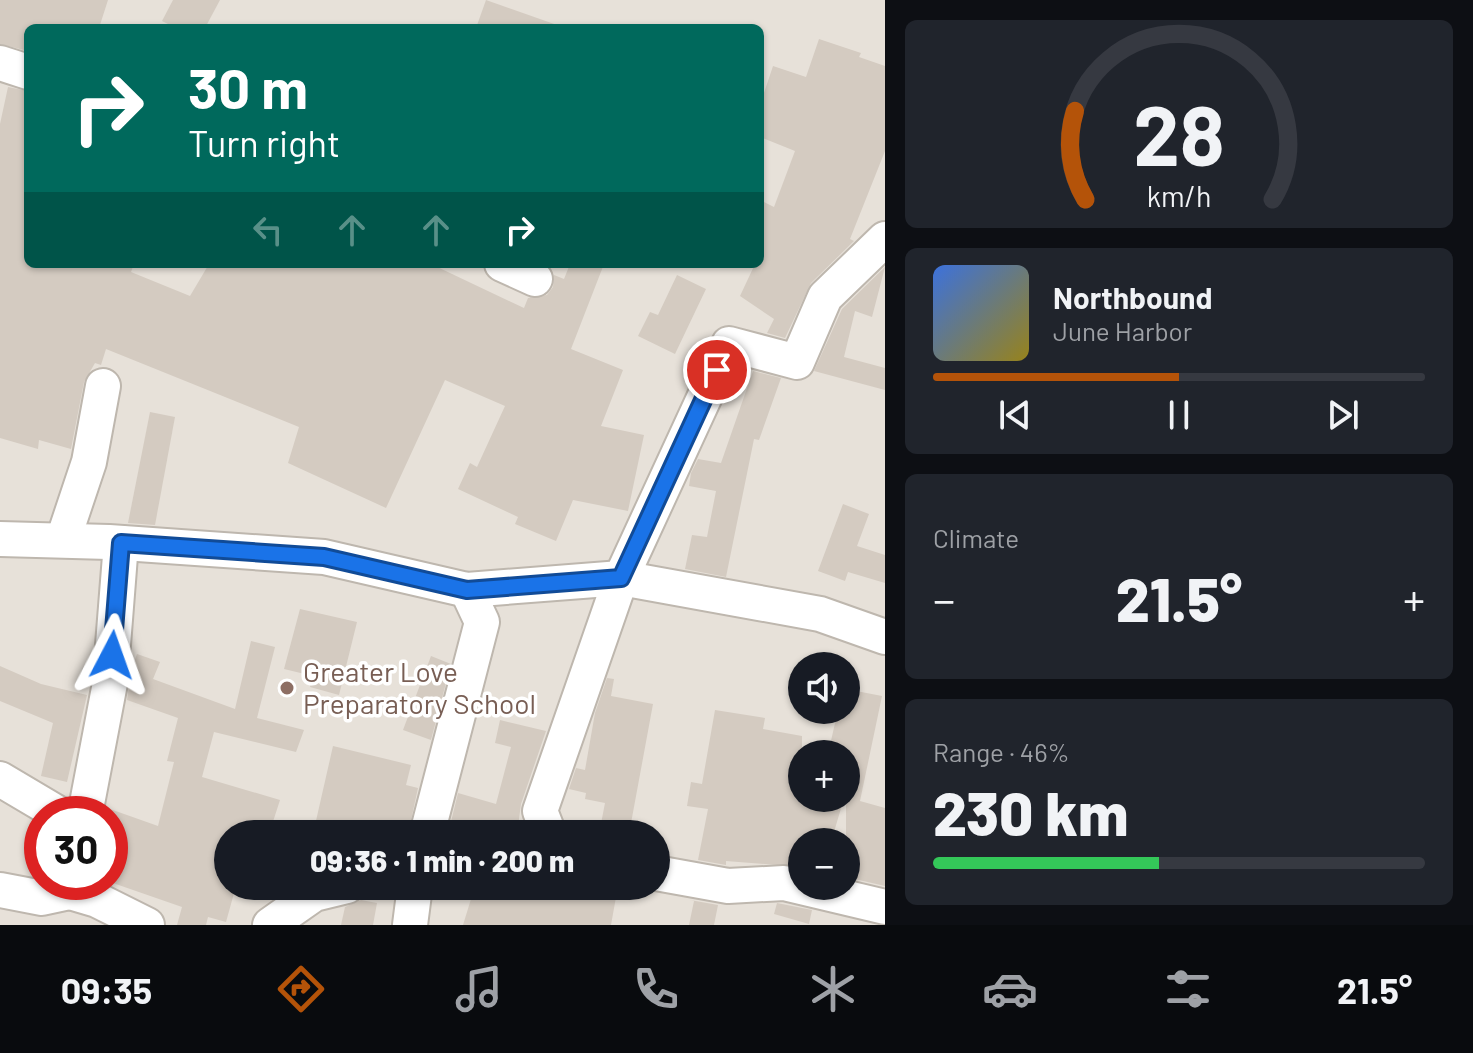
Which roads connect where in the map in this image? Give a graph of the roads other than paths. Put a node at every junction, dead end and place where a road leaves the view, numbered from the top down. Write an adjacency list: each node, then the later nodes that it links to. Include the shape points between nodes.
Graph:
1 (0, 63): 2 (street)
2 (24, 71)
3 (885, 239): 10 (street, via 825,297 797,362 729,344)
4 (511, 268): 5 (street)
5 (535, 279)
6 (103, 386): 8 (street, via 89,462)
7 (0, 539): 8 (street)
8 (63, 540): 9 (street)
9 (121, 543): 11 (street, via 324,557); 15 (street, via 110,683)
10 (621, 578): 11 (street); 12 (street, via 820,614); 17 (street, via 540,811)
11 (467, 590): 16 (street, via 482,622)
12 (885, 637)
13 (0, 779): 14 (street)
14 (29, 796)
15 (88, 796)
16 (431, 820)
17 (544, 820)
18 (670, 876): 24 (street, via 728,886 784,883)
19 (0, 890): 20 (street)
20 (24, 895)
21 (97, 900): 25 (street)
22 (305, 900): 26 (street)
23 (413, 900): 27 (street)
24 (885, 907)
25 (147, 925)
26 (270, 925)
27 (410, 925)

